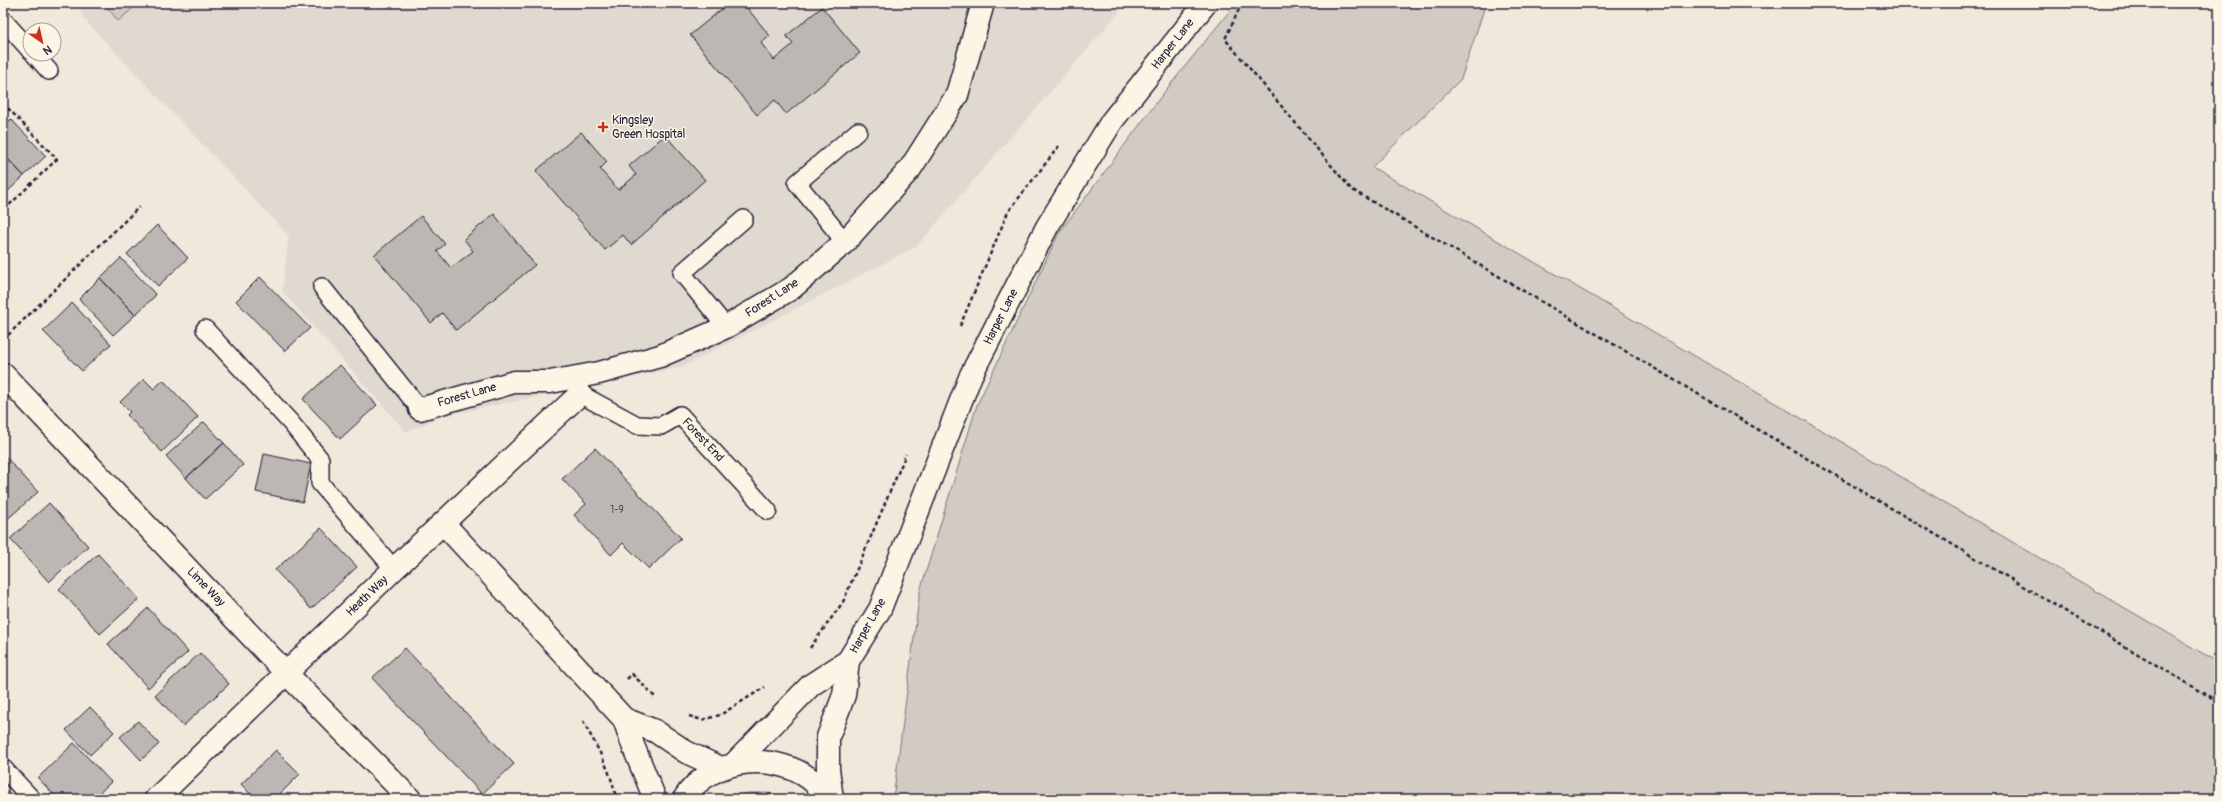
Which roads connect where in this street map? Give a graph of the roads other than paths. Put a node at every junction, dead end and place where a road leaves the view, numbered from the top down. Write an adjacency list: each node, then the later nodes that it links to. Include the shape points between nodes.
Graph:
1 (983, 3): 9 (street, Forest Lane, via 957,95 910,169)
2 (1206, 3): 19 (street, Harper Lane, via 1112,121 1046,227 971,375 880,609)
3 (3, 20): 4 (lane)
4 (22, 41)
5 (41, 62): 6 (lane)
6 (49, 71)
7 (858, 131): 9 (lane, via 797,183)
8 (744, 219): 11 (lane, via 682,273)
9 (845, 242): 11 (street, Forest Lane, via 792,288)
10 (322, 286): 15 (lane)
11 (726, 327): 15 (street, Forest Lane, via 660,356 606,371 550,382 514,382)
12 (205, 329): 18 (lane, via 291,423 320,459 320,483)
13 (3, 374): 20 (street, Lime Way)
14 (580, 394): 16 (lane, Forest End, via 637,425 661,426 680,416); 17 (street, Heath Way)
15 (420, 409)
16 (768, 511)
17 (444, 524): 18 (street, Heath Way); 21 (street)
18 (394, 569): 20 (street, Heath Way)
19 (848, 661): 22 (street, Harper Lane, via 811,685); 30 (street, Harper Lane, via 844,694 828,738)
20 (287, 674): 25 (street, Heath Way); 26 (street, Lime Way)
21 (624, 719): 22 (street, via 655,731 686,752); 27 (street)
22 (728, 766): 28 (street, via 702,779); 29 (street, via 763,761 791,769 816,784)
23 (3, 768): 24 (lane)
24 (32, 799)
25 (156, 799)
26 (410, 799)
27 (655, 799)
28 (684, 799)
29 (827, 799)
30 (832, 799)

